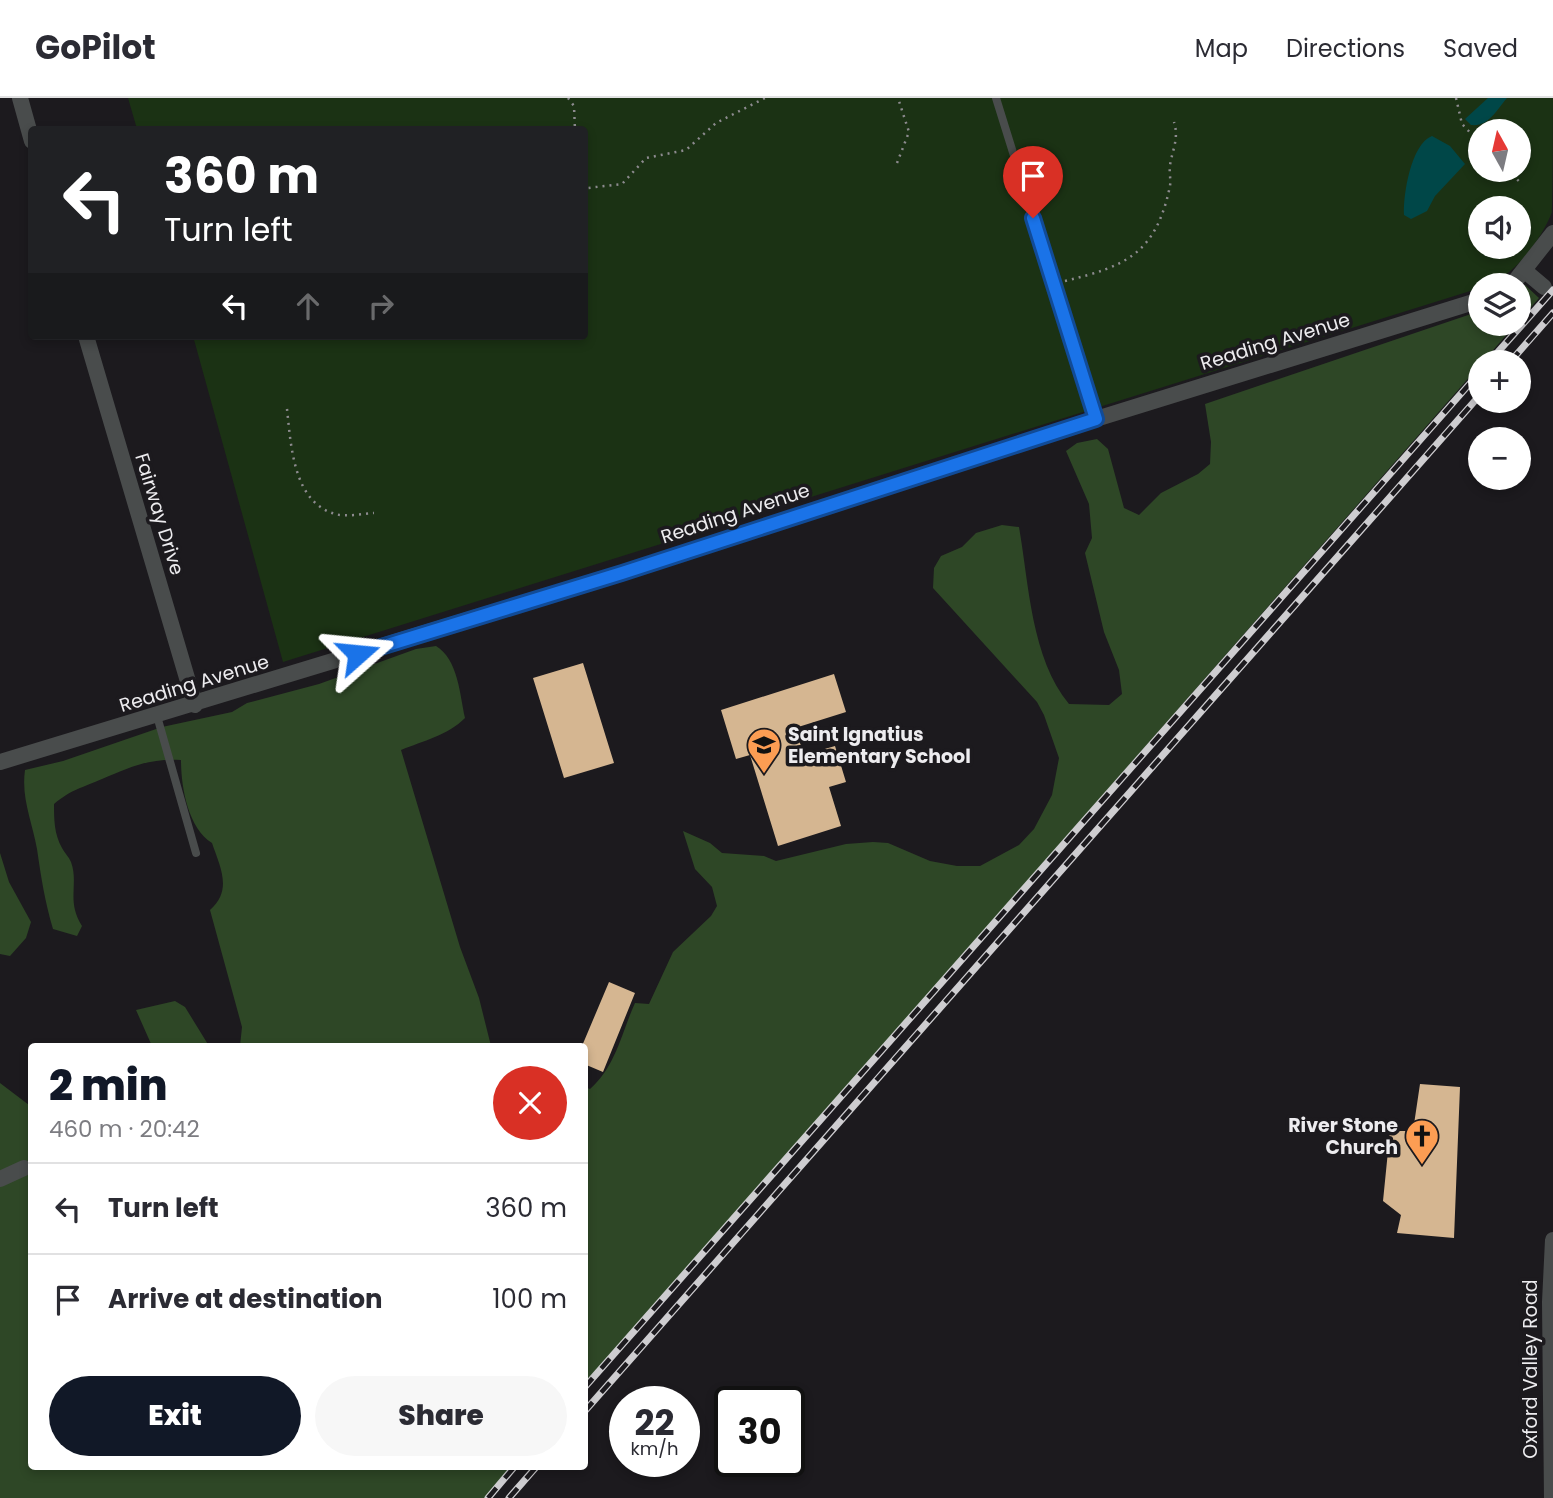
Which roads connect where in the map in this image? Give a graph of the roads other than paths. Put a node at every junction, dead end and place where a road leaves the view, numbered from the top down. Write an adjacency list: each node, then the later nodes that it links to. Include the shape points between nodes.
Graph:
1 (20, 98): 3 (street)
2 (996, 98): 9 (lane)
3 (28, 127)
4 (1553, 233): 5 (street)
5 (1525, 271): 6 (street)
6 (1544, 287)
7 (1468, 304): 9 (street, Reading Avenue)
8 (87, 340): 10 (street, Fairway Drive)
9 (1096, 419): 10 (street, Reading Avenue)
10 (195, 705): 11 (street, Reading Avenue)
11 (157, 716): 12 (street, Reading Avenue); 13 (lane)
12 (0, 762)
13 (196, 853)
14 (24, 1168): 15 (street)
15 (0, 1179)
16 (1553, 1240): 17 (street, Oxford Valley Road)
17 (1552, 1302): 18 (street, Oxford Valley Road)
18 (1552, 1498)

